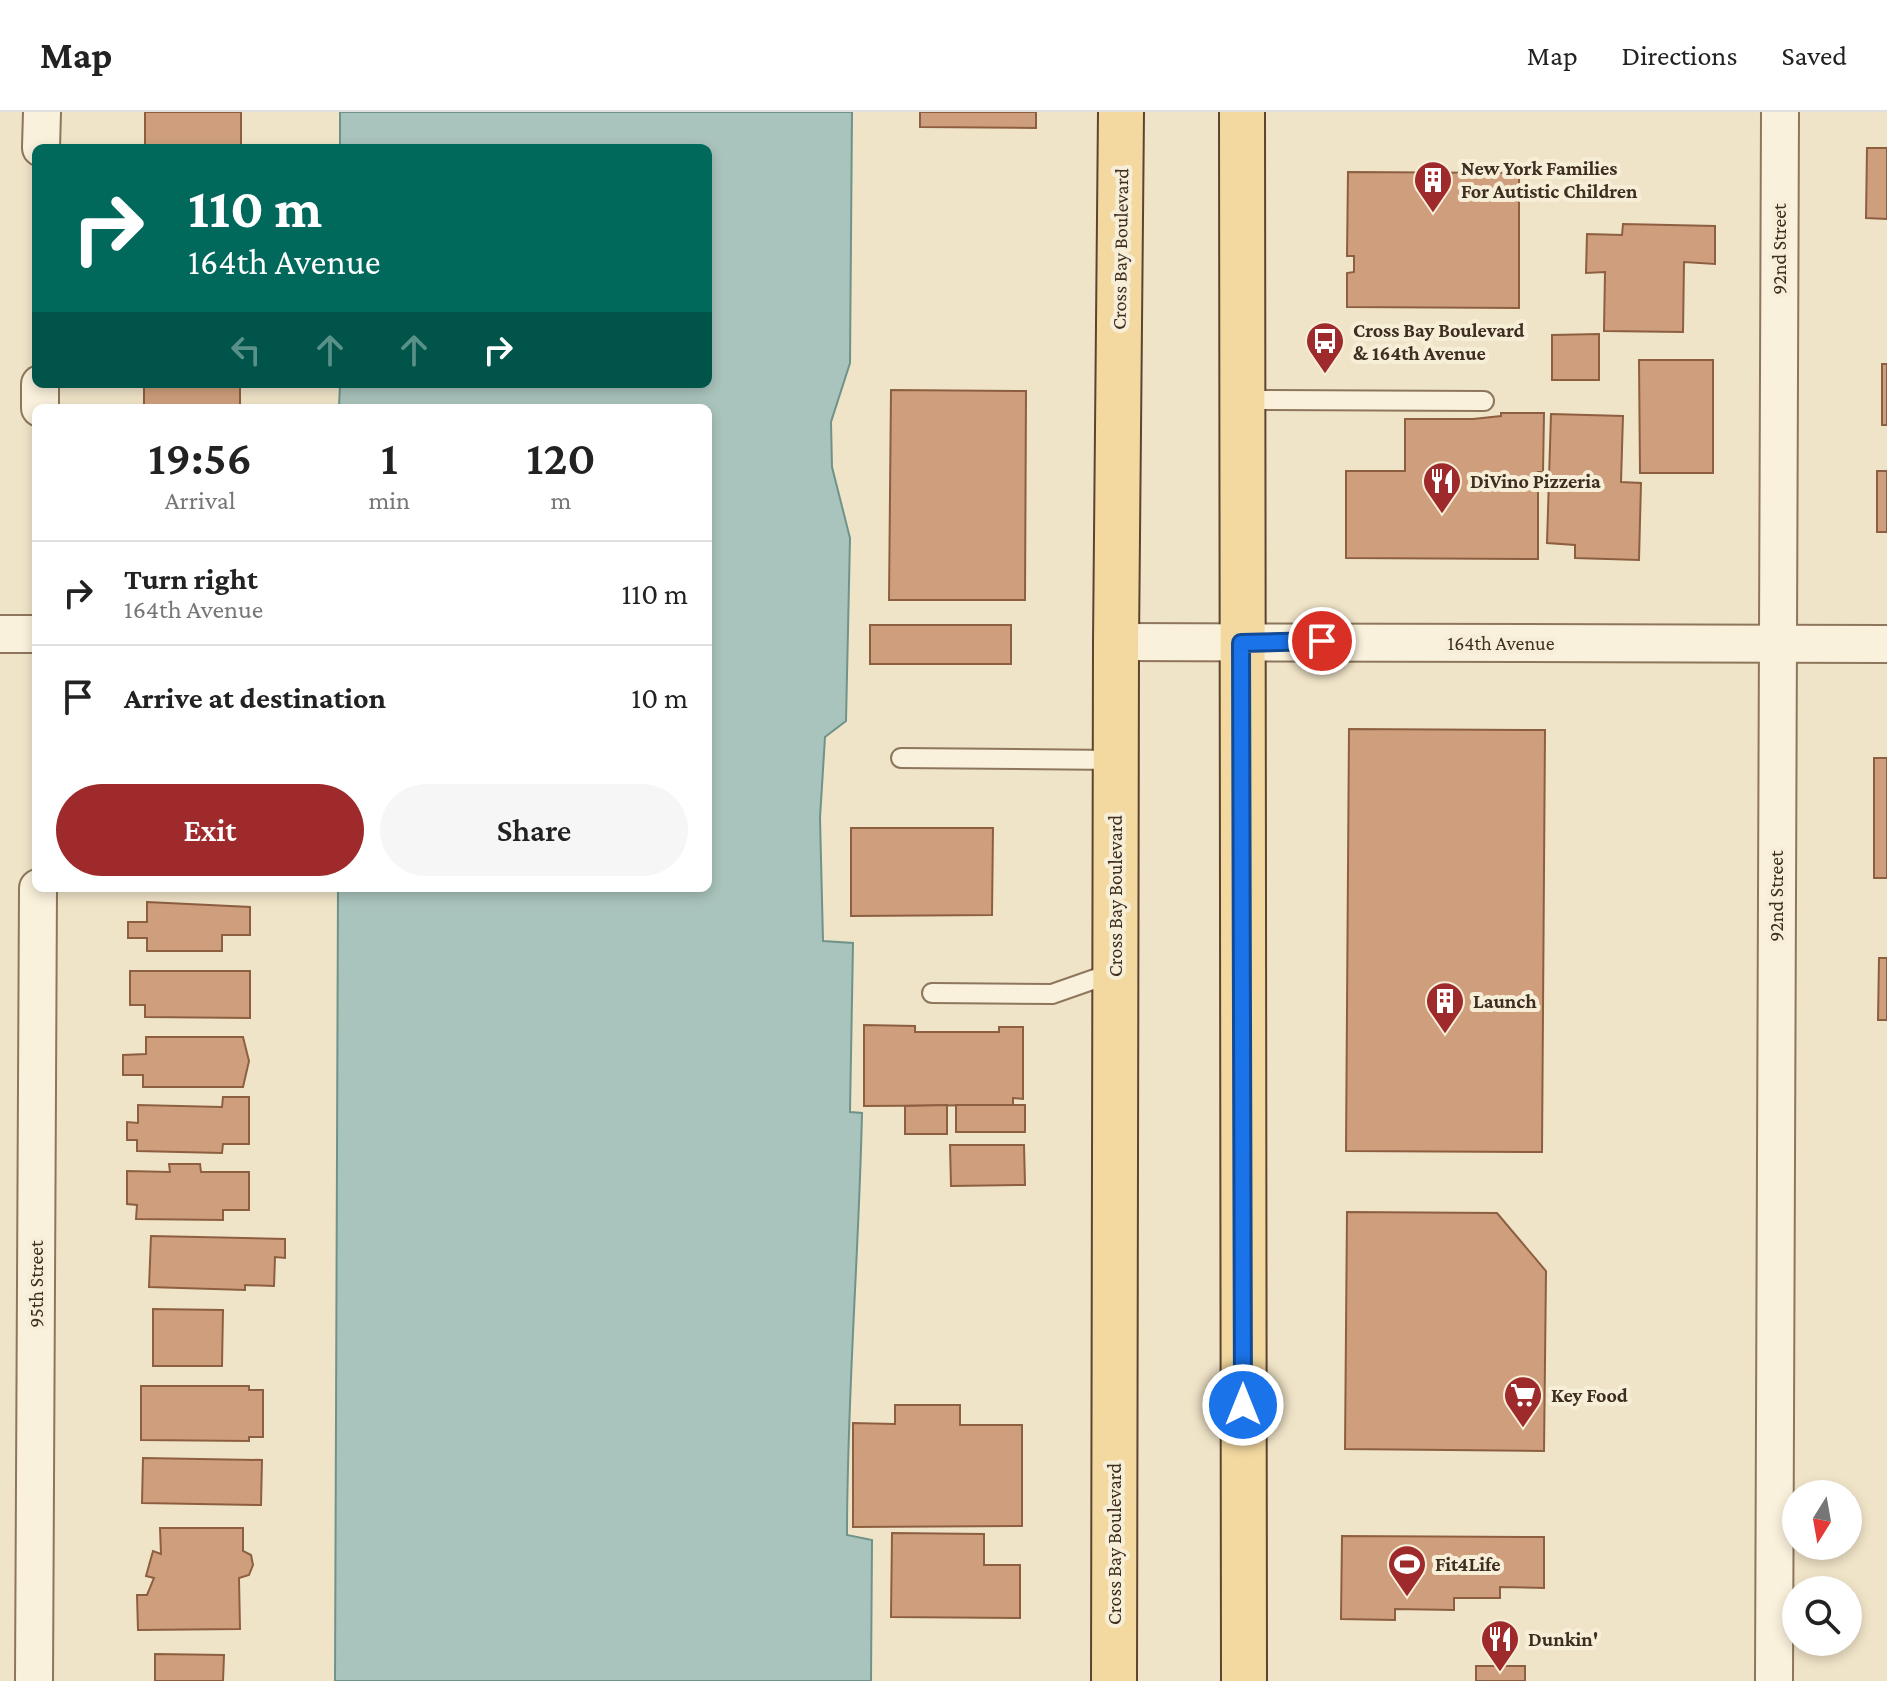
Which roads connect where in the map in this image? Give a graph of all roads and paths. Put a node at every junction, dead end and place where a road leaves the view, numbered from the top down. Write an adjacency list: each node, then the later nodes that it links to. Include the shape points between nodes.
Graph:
1 (42, 112): 5 (street)
2 (1121, 112): 10 (main road, Cross Bay Boulevard)
3 (1242, 112): 6 (main road)
4 (1780, 112): 12 (street, 92nd Street)
5 (41, 144)
6 (1242, 400): 7 (lane); 11 (main road)
7 (1484, 401)
8 (0, 634): 9 (street)
9 (32, 634)
10 (1116, 642): 11 (street, 164th Avenue); 15 (main road, Cross Bay Boulevard)
11 (1241, 643): 12 (street, 164th Avenue); 21 (main road)
12 (1776, 644): 13 (street, 164th Avenue); 22 (street, 92nd Street)
13 (1887, 644)
14 (901, 758): 15 (lane)
15 (1116, 760): 17 (main road, Cross Bay Boulevard)
16 (38, 892): 19 (street, 95th Street)
17 (1115, 972): 18 (lane, via 1052,994); 20 (main road, Cross Bay Boulevard)
18 (932, 993)
19 (34, 1681)
20 (1114, 1681)
21 (1244, 1681)
22 (1774, 1681)

